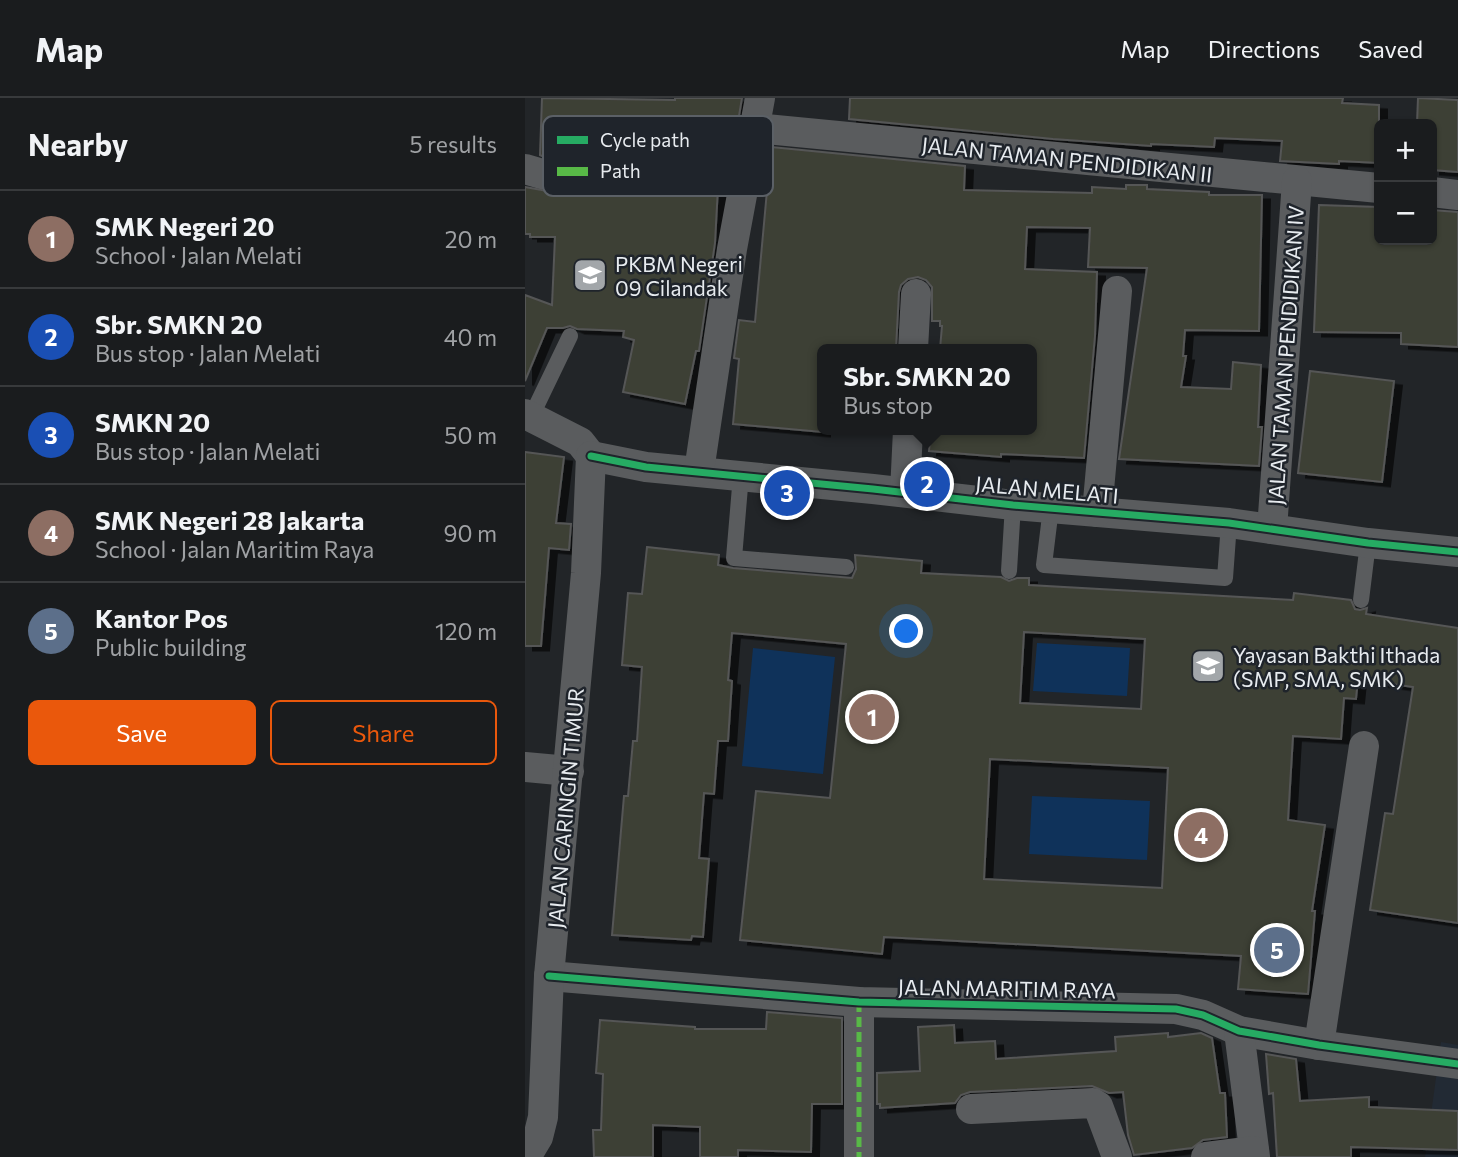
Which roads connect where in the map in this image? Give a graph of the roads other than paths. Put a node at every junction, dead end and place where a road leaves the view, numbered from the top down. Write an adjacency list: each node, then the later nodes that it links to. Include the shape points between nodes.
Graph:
1 (760, 98): 2 (street)
2 (757, 116)
3 (773, 139): 4 (street, JALAN TAMAN PENDIDIKAN II)
4 (1297, 181): 5 (street, JALAN TAMAN PENDIDIKAN II); 23 (street, JALAN TAMAN PENDIDIKAN IV)
5 (1374, 188)
6 (1437, 193): 7 (street)
7 (1458, 195)
8 (742, 196): 16 (street)
9 (1117, 291): 21 (street)
10 (916, 294): 12 (street)
11 (570, 336): 13 (lane)
12 (913, 344)
13 (528, 416): 15 (street, via 580,442)
14 (908, 435): 18 (street)
15 (591, 456): 16 (street, JALAN MELATI); 31 (street, JALAN CARINGIN TIMUR)
16 (699, 471): 17 (street, JALAN MELATI)
17 (741, 475): 18 (street, JALAN MELATI); 26 (lane, via 734,558)
18 (905, 492): 19 (street, JALAN MELATI)
19 (1013, 505): 20 (street, JALAN MELATI); 27 (lane)
20 (1051, 508): 21 (street, JALAN MELATI); 22 (lane, via 1044,565 1225,578)
21 (1097, 512): 22 (street, JALAN MELATI)
22 (1229, 523): 23 (street, JALAN MELATI)
23 (1272, 529): 24 (street, JALAN MELATI)
24 (1368, 543): 25 (street, JALAN MELATI); 28 (lane)
25 (1458, 551)
26 (846, 567)
27 (1009, 571)
28 (1361, 600)
29 (1364, 746): 35 (street)
30 (525, 767): 31 (street)
31 (569, 771): 32 (street, JALAN CARINGIN TIMUR)
32 (549, 975): 33 (street, JALAN MARITIM RAYA); 39 (street, JALAN CARINGIN TIMUR, via 543,1117)
33 (859, 1002): 34 (street, JALAN MARITIM RAYA, via 1176,1009 1203,1014); 40 (street)
34 (1239, 1031): 35 (street, JALAN MARITIM RAYA); 38 (street)
35 (1318, 1045): 36 (street, JALAN MARITIM RAYA)
36 (1458, 1064)
37 (971, 1109): 41 (street, via 1093,1102)
38 (1254, 1154): 42 (street)
39 (526, 1157)
40 (859, 1157)
41 (1117, 1157)
42 (1206, 1157)

